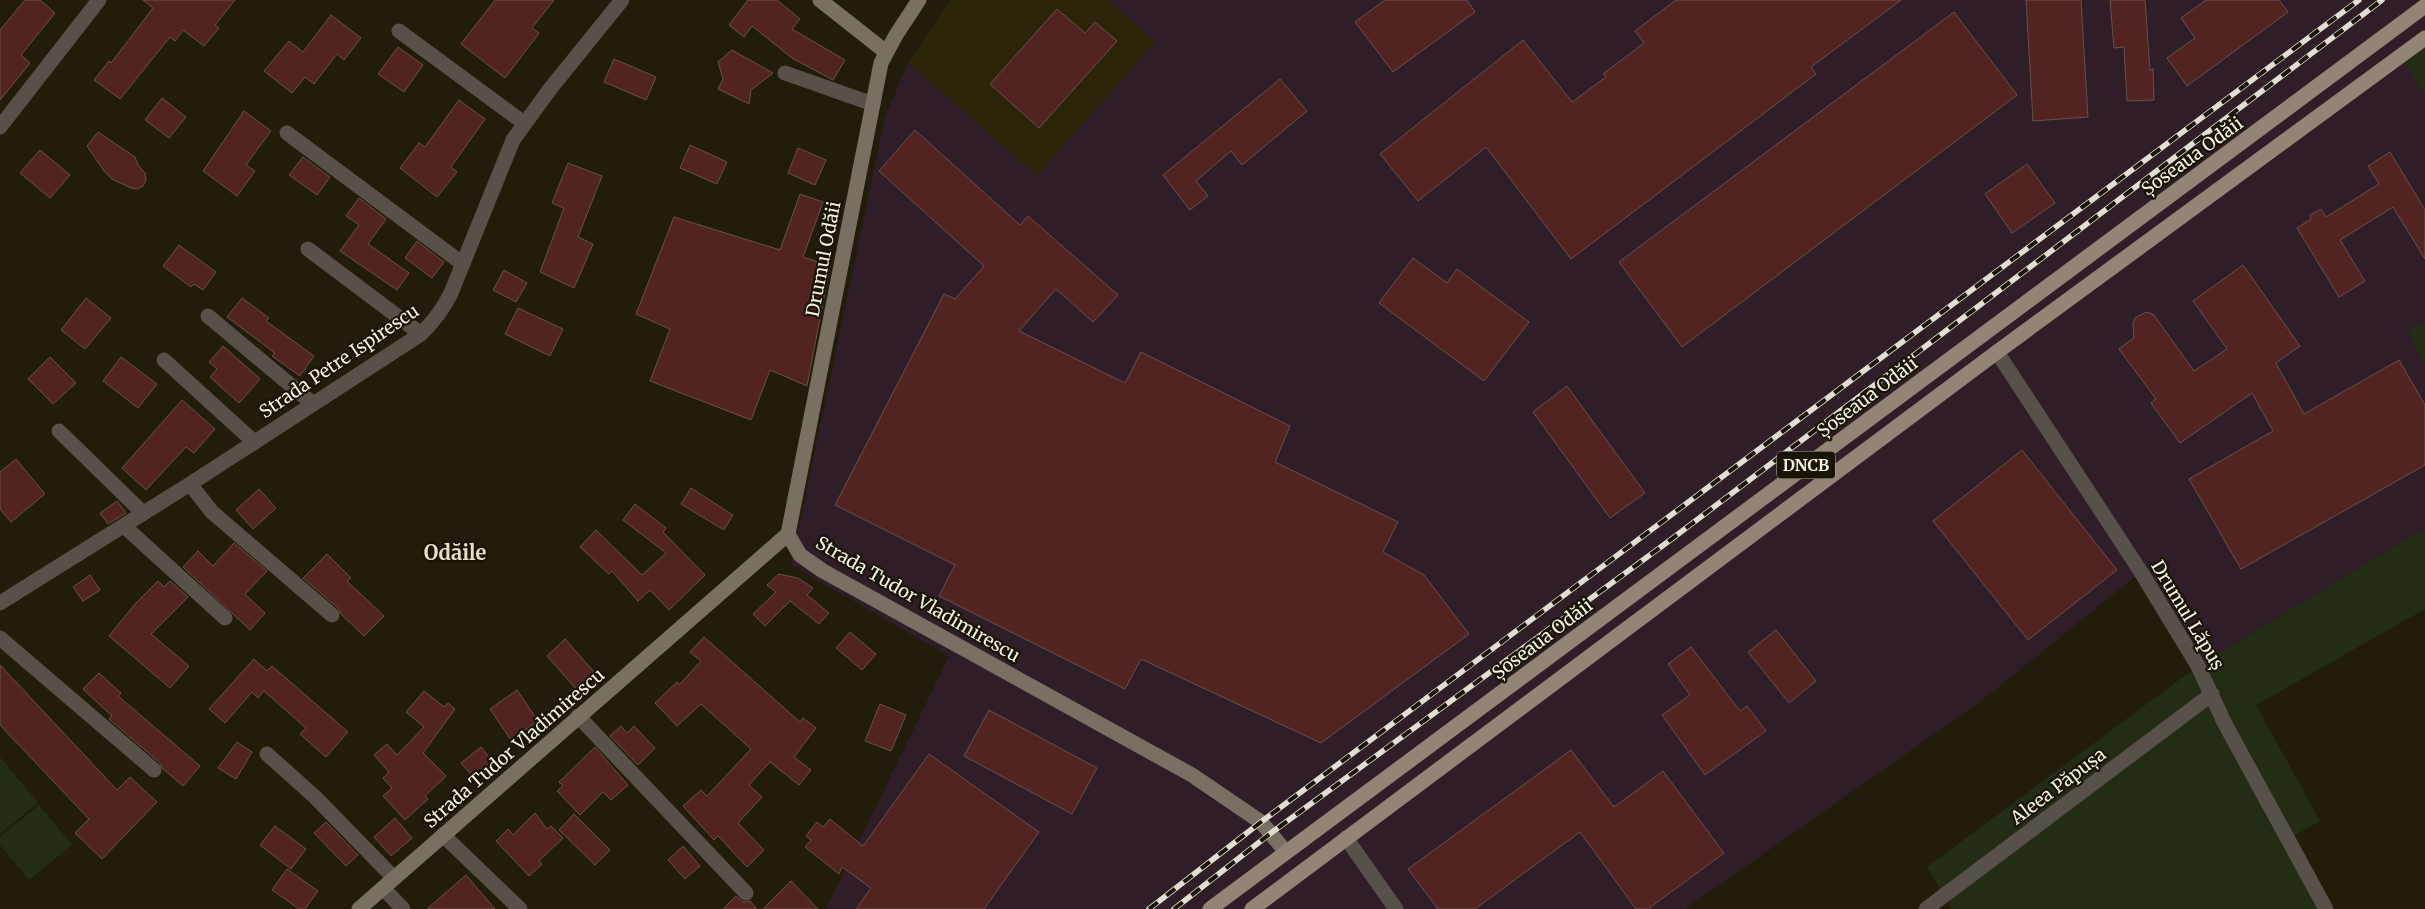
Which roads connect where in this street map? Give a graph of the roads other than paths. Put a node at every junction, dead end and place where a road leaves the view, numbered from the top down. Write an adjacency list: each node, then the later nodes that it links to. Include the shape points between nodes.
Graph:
1 (99, 0): 12 (street)
2 (622, 0): 11 (street, Strada Petre Ispirescu)
3 (820, 0): 8 (street)
4 (920, 0): 8 (street, Drumul Odăii)
5 (2425, 6): 37 (main road, Șoseaua Odăii / DNCB)
6 (399, 31): 11 (street)
7 (2425, 38): 18 (main road, DNCB)
8 (886, 52): 10 (street, Drumul Odăii)
9 (785, 72): 10 (street)
10 (872, 104): 26 (street, Drumul Odăii)
11 (524, 123): 15 (street, Strada Petre Ispirescu, via 513,140)
12 (0, 127)
13 (287, 133): 15 (street)
14 (308, 249): 17 (street)
15 (463, 264): 17 (street, Strada Petre Ispirescu, via 442,311)
16 (208, 316): 20 (street)
17 (421, 334): 20 (street, Strada Petre Ispirescu)
18 (1997, 352): 31 (street, Drumul Lăpuș, via 2136,564); 36 (main road, DNCB)
19 (164, 360): 22 (street)
20 (312, 403): 22 (street, Strada Petre Ispirescu)
21 (59, 431): 24 (street)
22 (253, 441): 23 (street, Strada Petre Ispirescu)
23 (190, 484): 24 (street, Strada Petre Ispirescu); 28 (street, via 212,512)
24 (143, 513): 25 (street, Strada Petre Ispirescu)
25 (124, 526): 27 (street, Strada Petre Ispirescu); 29 (street)
26 (788, 534): 32 (street, Strada Tudor Vladimirescu); 37 (street, Strada Tudor Vladimirescu, via 800,554 823,571 1192,775 1260,822)
27 (0, 603)
28 (332, 615)
29 (225, 618)
30 (0, 638): 34 (street)
31 (2212, 694): 46 (street, Aleea Păpușa); 47 (street, Drumul Lăpuș, via 2225,724)
32 (578, 716): 35 (street, Strada Tudor Vladimirescu); 39 (street)
33 (268, 754): 38 (street, via 327,809)
34 (154, 770)
35 (443, 835): 38 (street, Strada Tudor Vladimirescu); 42 (street)
36 (1346, 838): 44 (main road, DNCB); 45 (street)
37 (1286, 852): 43 (main road, Șoseaua Odăii / DNCB)
38 (389, 883): 40 (street, Strada Tudor Vladimirescu); 41 (street)
39 (746, 893)
40 (359, 909)
41 (403, 909)
42 (520, 909)
43 (1210, 909)
44 (1252, 909)
45 (1396, 909)
46 (1926, 909)
47 (2326, 909)

